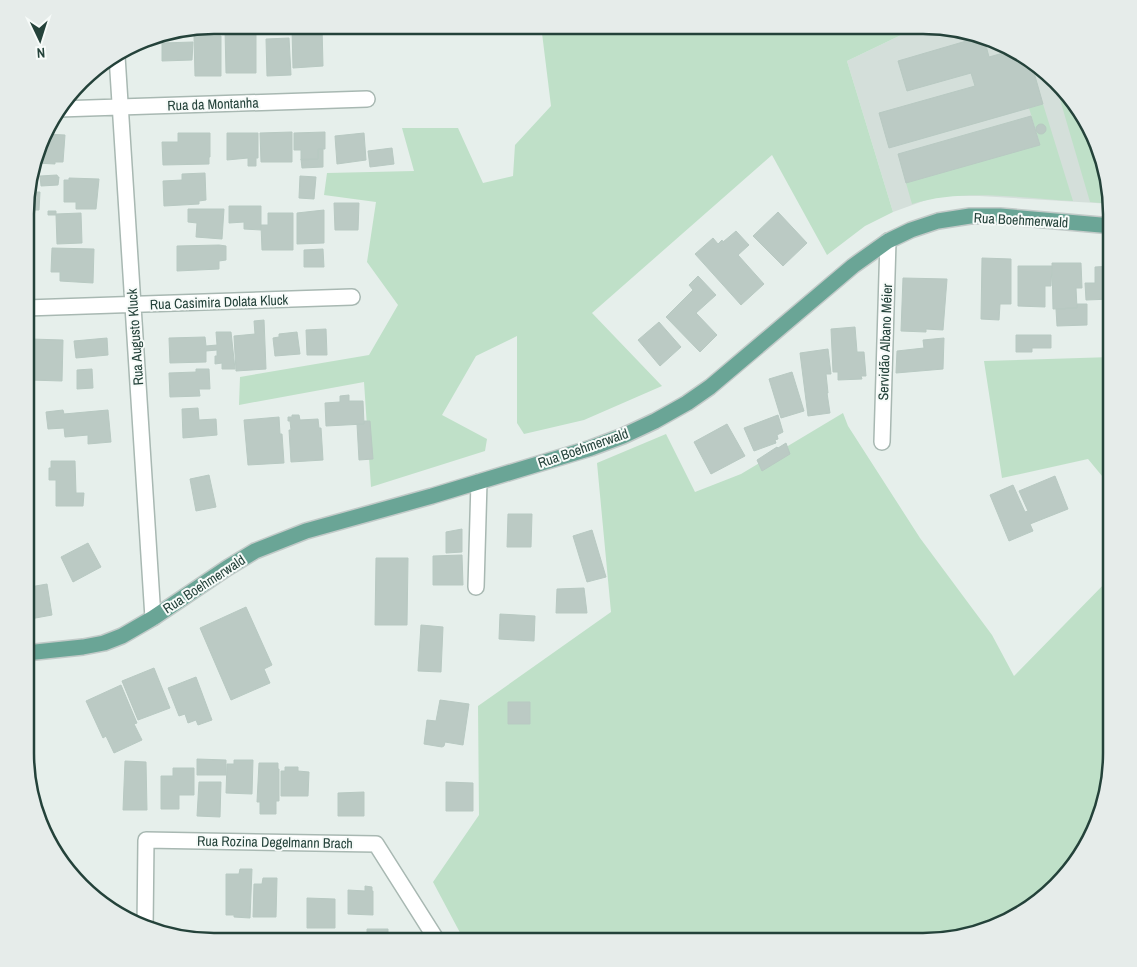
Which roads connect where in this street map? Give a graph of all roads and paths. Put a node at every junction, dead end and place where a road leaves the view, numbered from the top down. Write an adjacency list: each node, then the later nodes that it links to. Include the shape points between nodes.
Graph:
1 (117, 62): 3 (street, Rua Augusto Kluck)
2 (366, 99): 3 (street, Rua da Montanha)
3 (120, 107): 4 (street, Rua da Montanha); 8 (street, Rua Augusto Kluck)
4 (68, 109)
5 (1103, 225): 6 (main road, Rua Boehmerwald, via 970,216 938,221)
6 (888, 241): 10 (street, Servidão Albano Méier); 11 (main road, Rua Boehmerwald, via 687,403 623,436)
7 (352, 297): 8 (street, Rua Casimira Dolata Kluck)
8 (133, 304): 9 (street, Rua Casimira Dolata Kluck); 13 (street, Rua Augusto Kluck)
9 (34, 308)
10 (882, 442)
11 (479, 482): 12 (street); 13 (main road, Rua Boehmerwald, via 306,531 255,551)
12 (476, 587)
13 (153, 618): 14 (main road, Rua Boehmerwald, via 104,643)
14 (34, 652)
15 (145, 920): 16 (street, Rua Rozina Degelmann Brach, via 146,840 376,844)
16 (432, 933)

